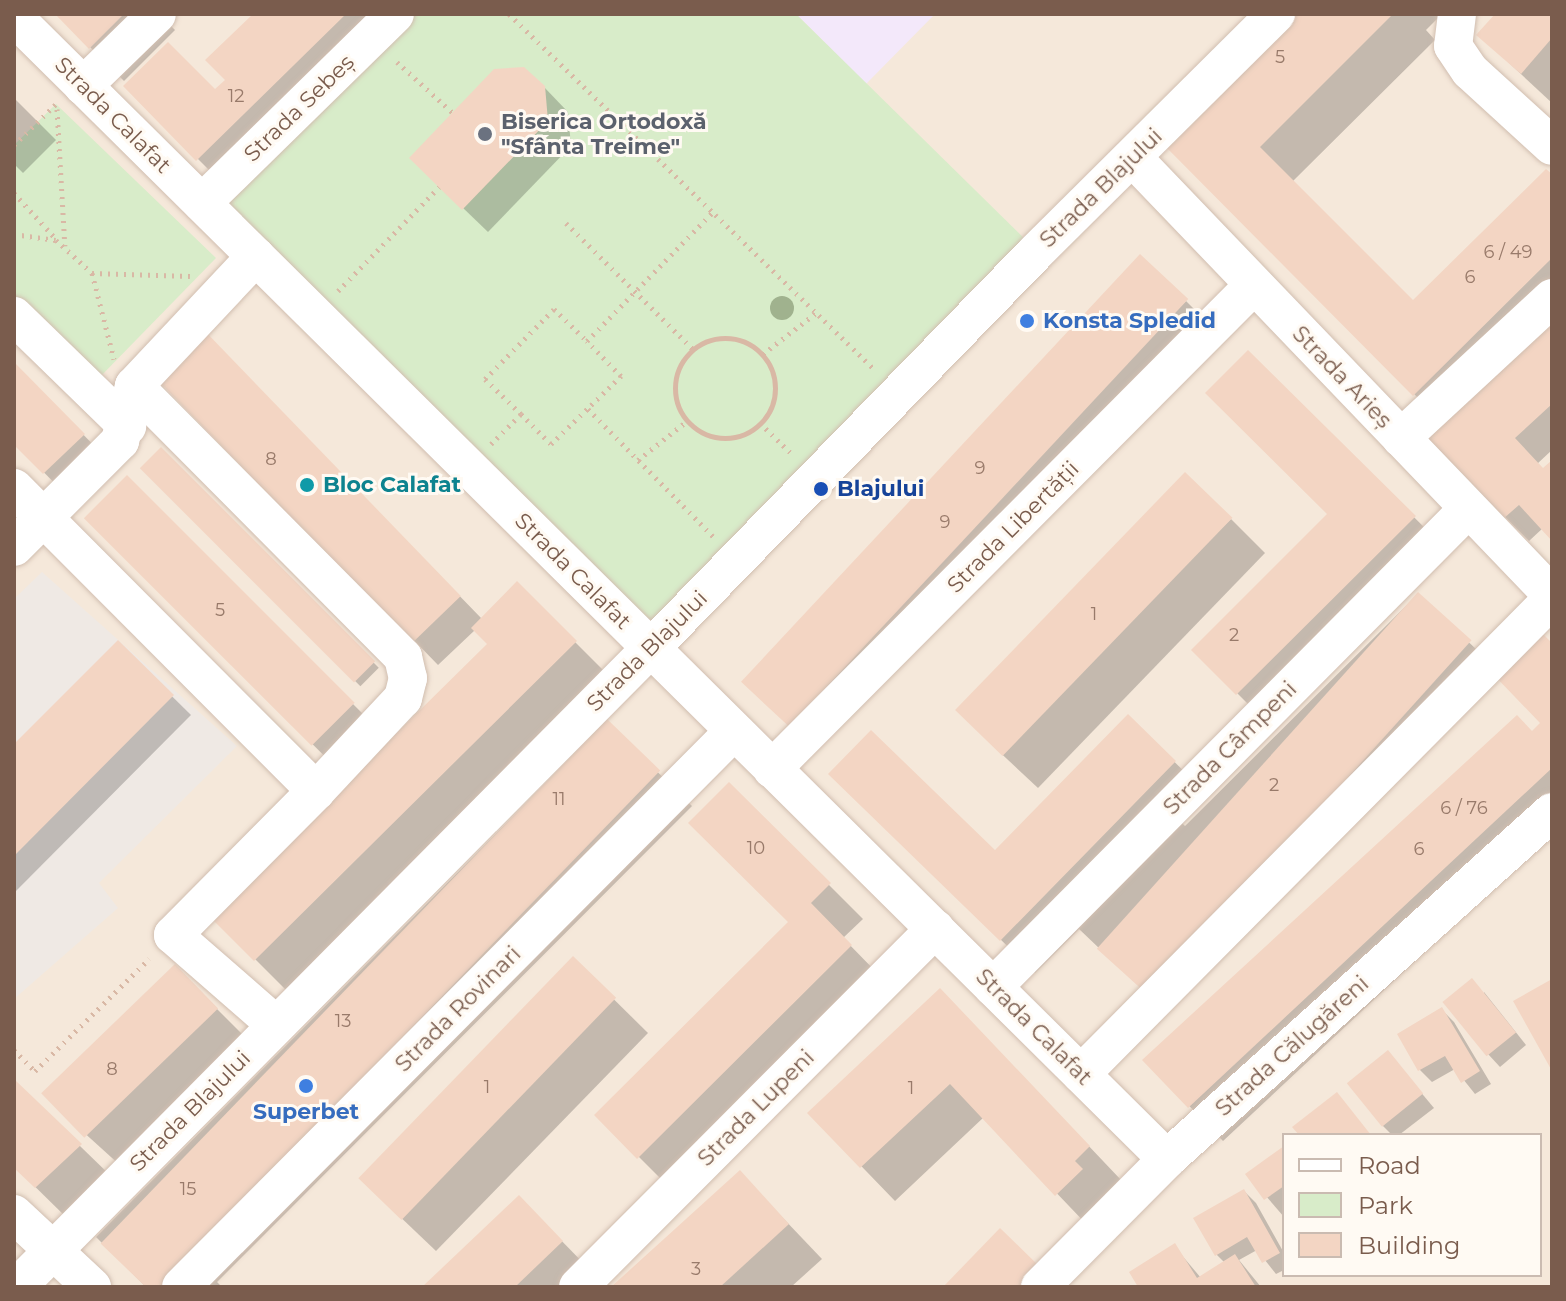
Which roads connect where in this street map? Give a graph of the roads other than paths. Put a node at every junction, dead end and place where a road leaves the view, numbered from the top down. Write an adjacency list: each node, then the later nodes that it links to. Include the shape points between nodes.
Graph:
1 (157, 14): 6 (street)
2 (395, 14): 9 (street, Strada Sebeș)
3 (1276, 14): 8 (street, Strada Blajului)
4 (1457, 14): 7 (street, via 1453,46 1470,71)
5 (14, 17): 6 (street, Strada Calafat)
6 (70, 95): 9 (street, Strada Calafat)
7 (1552, 146)
8 (1133, 158): 11 (street, Strada Arieș); 21 (street, Strada Blajului)
9 (202, 203): 10 (street, Strada Calafat)
10 (246, 267): 14 (street); 21 (street, Strada Calafat, via 315,315)
11 (1253, 286): 15 (street, Strada Arieș); 23 (street, Strada Libertății)
12 (1552, 298): 15 (street)
13 (14, 316): 14 (street)
14 (129, 408): 18 (street, via 120,441); 24 (street, via 403,657 408,678 403,698)
15 (1401, 438): 17 (street, Strada Arieș)
16 (14, 488): 18 (street)
17 (1468, 509): 20 (street, Strada Arieș); 27 (street, Strada Câmpeni)
18 (44, 516): 19 (street); 24 (street)
19 (14, 547)
20 (1552, 597): 29 (street)
21 (651, 648): 22 (street, Strada Calafat); 28 (street, Strada Blajului)
22 (734, 731): 23 (street, Strada Calafat); 35 (street, Strada Rovinari)
23 (772, 769): 26 (street, Strada Calafat)
24 (316, 791): 28 (street, via 173,935)
25 (1552, 812): 30 (street, Strada Călugăreni)
26 (935, 929): 27 (street, Strada Calafat); 36 (street, Strada Lupeni)
27 (993, 987): 29 (street, Strada Calafat)
28 (276, 1025): 32 (street, Strada Blajului)
29 (1081, 1074): 30 (street, Strada Calafat)
30 (1167, 1159): 37 (street, Strada Călugăreni)
31 (14, 1214): 32 (street)
32 (53, 1249): 33 (street, Strada Blajului); 34 (street)
33 (17, 1287)
34 (92, 1287)
35 (181, 1287)
36 (578, 1287)
37 (1040, 1287)

